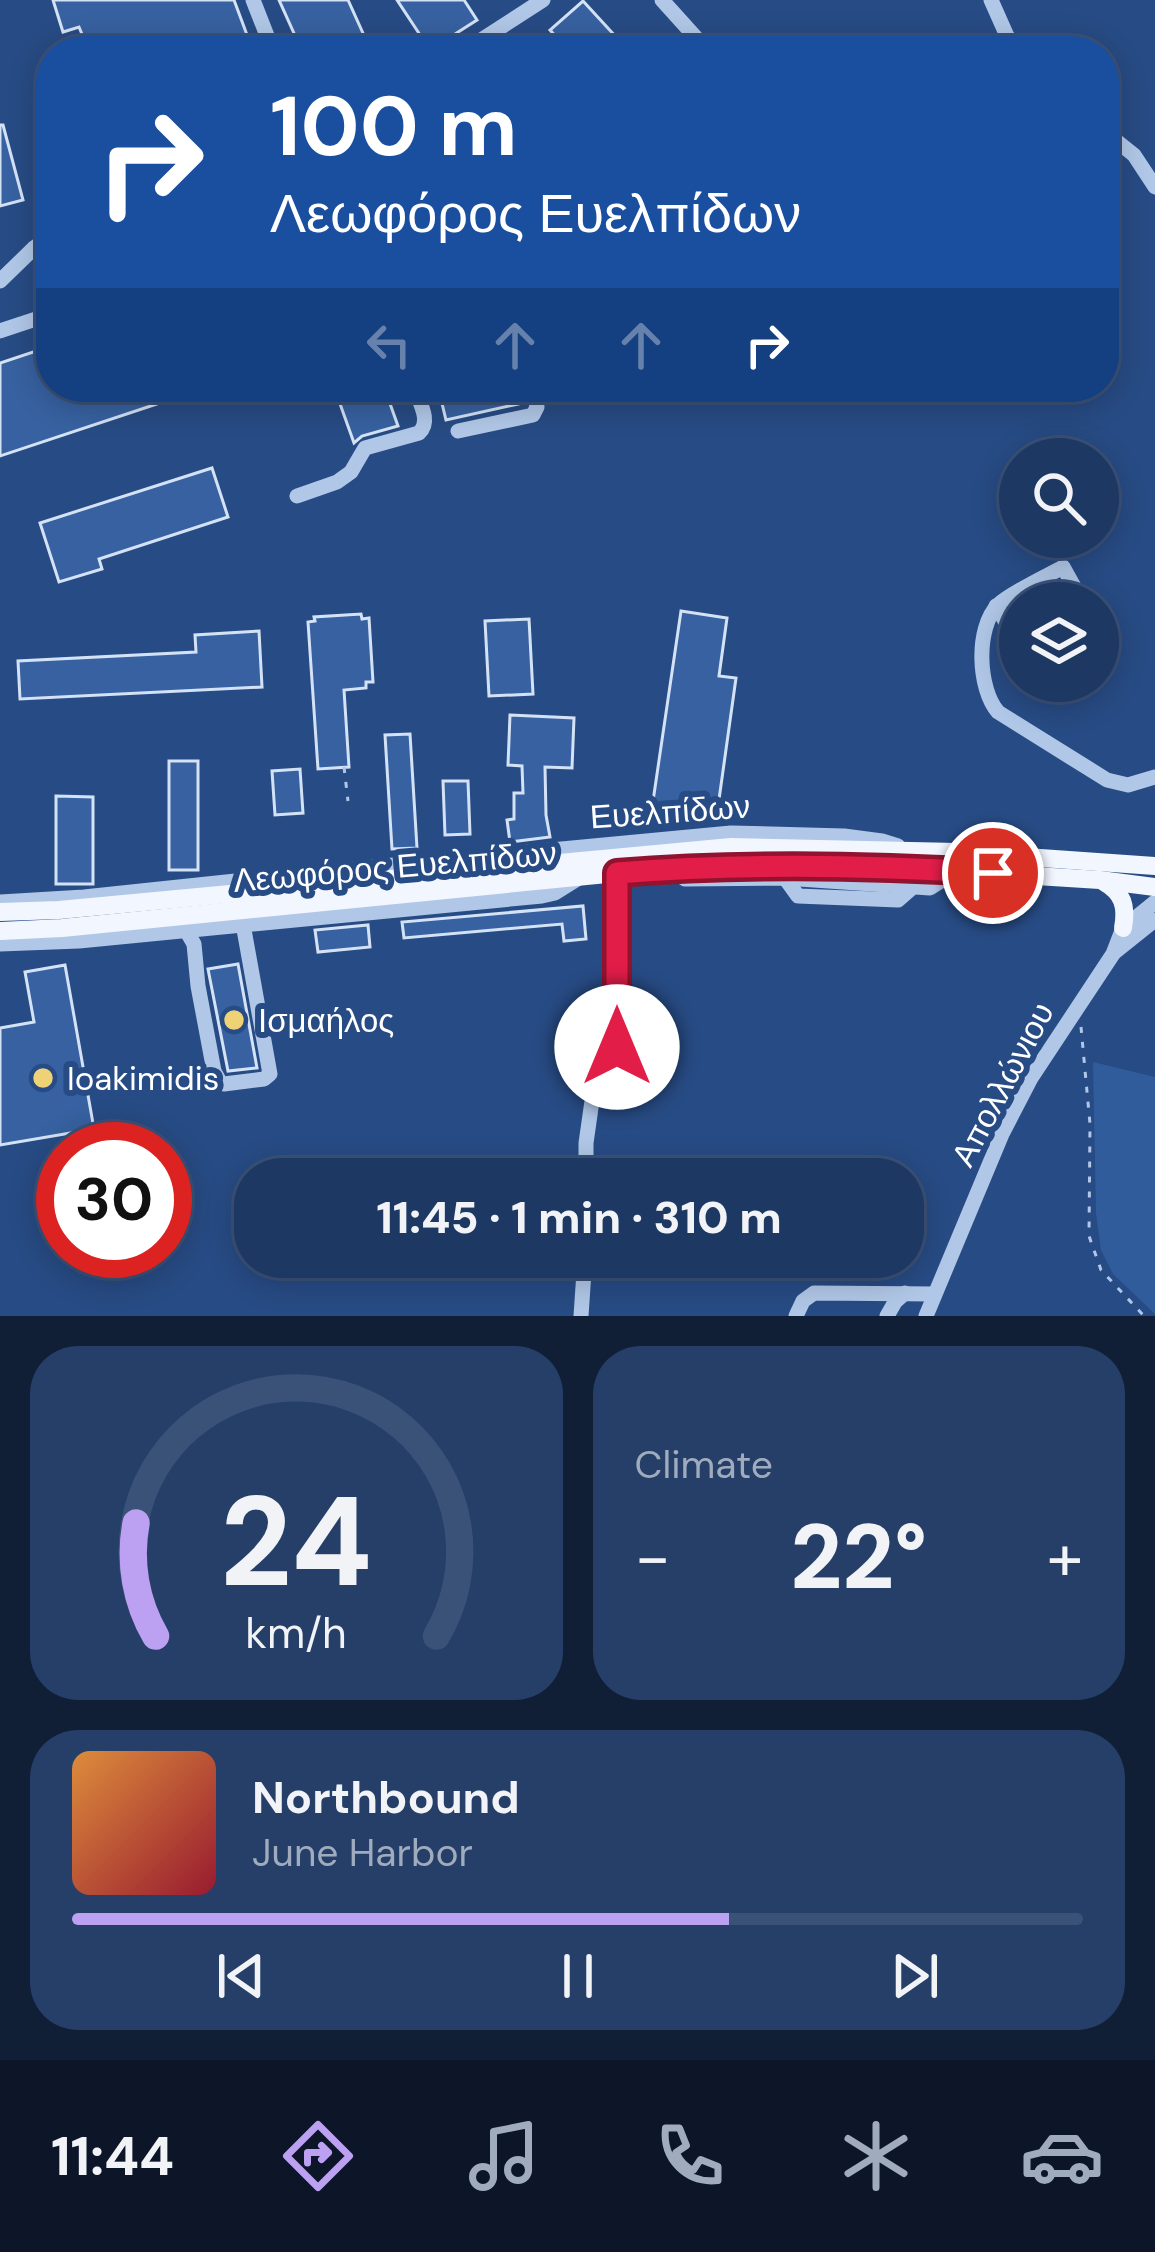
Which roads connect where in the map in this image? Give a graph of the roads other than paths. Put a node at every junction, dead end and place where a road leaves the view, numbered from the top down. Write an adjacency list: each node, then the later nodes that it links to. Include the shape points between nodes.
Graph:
1 (253, 0): 5 (street)
2 (543, 0): 6 (street)
3 (662, 0): 7 (street)
4 (991, 0): 8 (street)
5 (267, 36)
6 (487, 36)
7 (694, 36)
8 (1007, 36)
9 (1119, 143): 10 (street)
10 (1155, 187)
11 (36, 247): 12 (street)
12 (0, 281)
13 (36, 319): 14 (street)
14 (0, 331)
15 (419, 402): 18 (street, via 426,420 419,433 365,448 337,482)
16 (536, 402): 17 (street, via 533,415)
17 (458, 431)
18 (297, 496)
19 (1038, 582): 20 (street, via 1064,567)
20 (1072, 582)
21 (997, 606): 22 (street); 23 (street, via 982,660 985,691 998,712 1107,780 1128,785)
22 (999, 609)
23 (1155, 777)
24 (622, 857): 25 (main road, Λεωφόρος Ευελπίδων); 25 (street, Ευελπίδων); 26 (main road, Λεωφόρος Ευελπίδων, via 731,840); 27 (main road, Λεωφόρος Ευελπίδων); 45 (street, via 617,1047 592,1094)
25 (574, 862): 34 (main road, Λεωφόρος Ευελπίδων); 39 (main road, Λεωφόρος Ευελπίδων); 40 (street, Ευελπίδων, via 555,892 542,896)
26 (1155, 866)
27 (670, 869): 29 (main road, Λεωφόρος Ευελπίδων); 30 (street, Ευελπίδων, via 685,879)
28 (957, 871): 29 (main road, Λεωφόρος Ευελπίδων); 31 (main road, Λεωφόρος Ευελπίδων); 32 (street, Ευελπίδων, via 930,887)
29 (826, 873): 30 (street, Ευελπίδων); 32 (street, Ευελπίδων)
30 (785, 878): 32 (street, via 798,896 898,900)
31 (1100, 880): 33 (main road, Λεωφόρος Ευελπίδων); 41 (main road, via 1122,897)
32 (914, 886)
33 (1155, 886)
34 (144, 896): 35 (street); 37 (main road, Λεωφόρος Ευελπίδων)
35 (0, 902)
36 (1155, 902): 41 (street, Απολλώνιου)
37 (0, 912)
38 (1155, 920): 44 (street, Απολλώνιου)
39 (182, 923): 40 (street, Ευελπίδων); 40 (street, via 194,944 214,1071 224,1084 270,1074); 42 (main road, Λεωφόρος Ευελπίδων); 43 (street, Ευελπίδων, via 79,941)
40 (243, 924)
41 (1123, 928): 44 (street, Απολλώνιου)
42 (0, 931)
43 (0, 944)
44 (1113, 954): 48 (street, Απολλώνιου, via 1031,1078)
45 (586, 1158)
46 (584, 1278): 49 (street)
47 (905, 1293): 48 (street); 50 (street, via 814,1293); 51 (street)
48 (934, 1294): 52 (street, Απολλώνιου)
49 (581, 1316)
50 (796, 1316)
51 (887, 1316)
52 (926, 1316)

